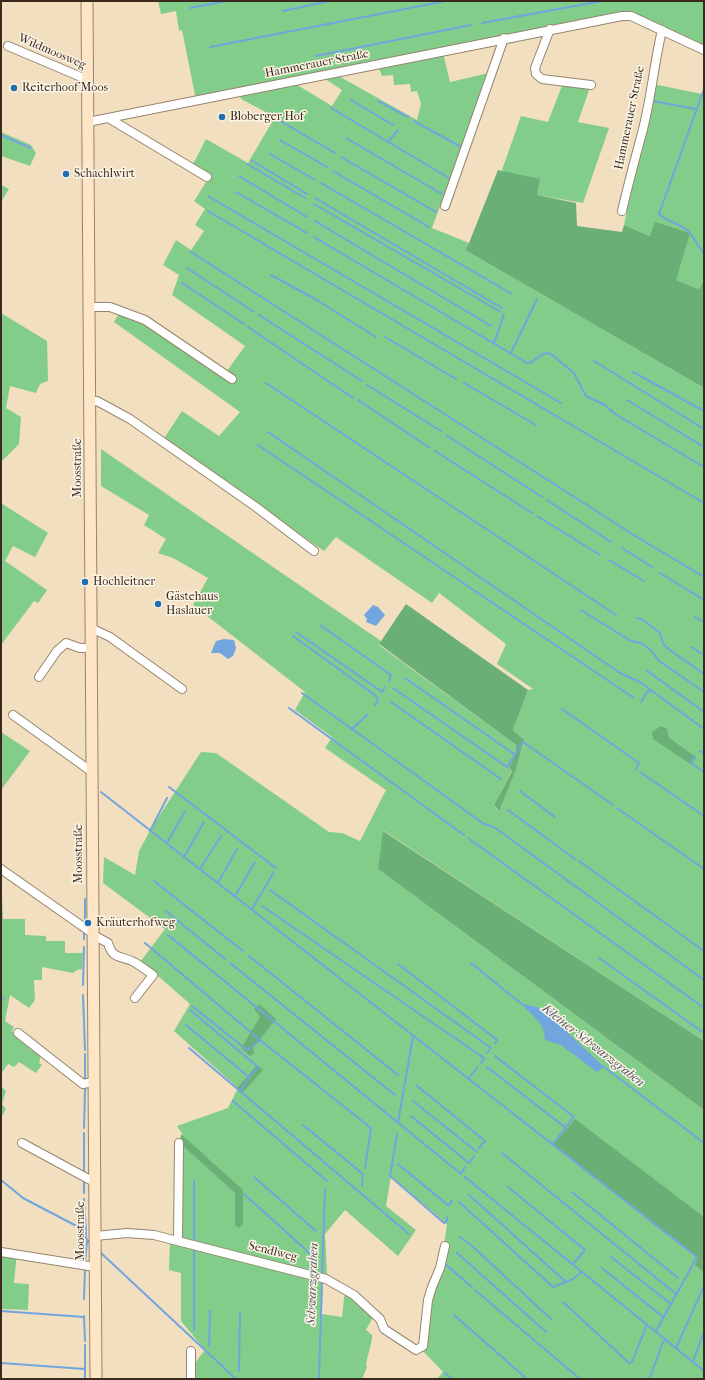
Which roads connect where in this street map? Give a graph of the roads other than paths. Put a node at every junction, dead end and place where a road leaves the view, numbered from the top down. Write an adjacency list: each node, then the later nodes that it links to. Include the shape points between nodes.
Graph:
1 (87, 1): 7 (street, Moosstraße)
2 (550, 29): 3 (street, Hammerauer Straße, via 631,16); 4 (street, Hammerauer Straße); 8 (street, via 535,68 536,74 542,79)
3 (662, 30): 6 (street, Hammerauer Straße); 13 (street, Hammerauer Straße, via 642,133)
4 (504, 38): 9 (street, Hammerauer Straße); 12 (street)
5 (8, 46): 7 (street, Wildmoosweg)
6 (704, 50)
7 (88, 80): 10 (street, Moosstraße)
8 (590, 85)
9 (110, 119): 10 (street, Hammerauer Straße); 11 (street)
10 (88, 122): 14 (street, Moosstraße)
11 (207, 177)
12 (445, 206)
13 (622, 211)
14 (90, 307): 15 (street, via 110,307 145,320); 16 (street, Moosstraße)
15 (232, 379)
16 (90, 401): 17 (street, via 96,401 130,419); 18 (street, Moosstraße)
17 (314, 551)
18 (92, 628): 19 (street, Moosstraße); 21 (street, via 110,637)
19 (92, 648): 20 (street, via 80,648 66,643 57,651); 23 (street, Moosstraße)
20 (39, 677)
21 (182, 689)
22 (13, 715): 23 (street)
23 (92, 772): 25 (street, Moosstraße)
24 (1, 870): 25 (street)
25 (92, 935): 26 (street, via 108,942 110,952 115,956 134,962 153,975); 28 (street, Moosstraße)
26 (135, 998)
27 (18, 1033): 28 (street, via 83,1084)
28 (93, 1082): 31 (street, Moosstraße)
29 (179, 1142): 33 (street)
30 (22, 1143): 31 (street)
31 (94, 1182): 32 (street, Moosstraße)
32 (95, 1236): 33 (street, Sendlweg, via 154,1234); 36 (street, Moosstraße)
33 (178, 1240): 34 (street, Sendlweg, via 326,1279 354,1295 380,1319 384,1329 416,1350 423,1346 428,1300)
34 (445, 1246)
35 (1, 1252): 36 (street)
36 (94, 1267): 38 (street, Moosstraße)
37 (191, 1351): 39 (street)
38 (96, 1379)
39 (191, 1379)

